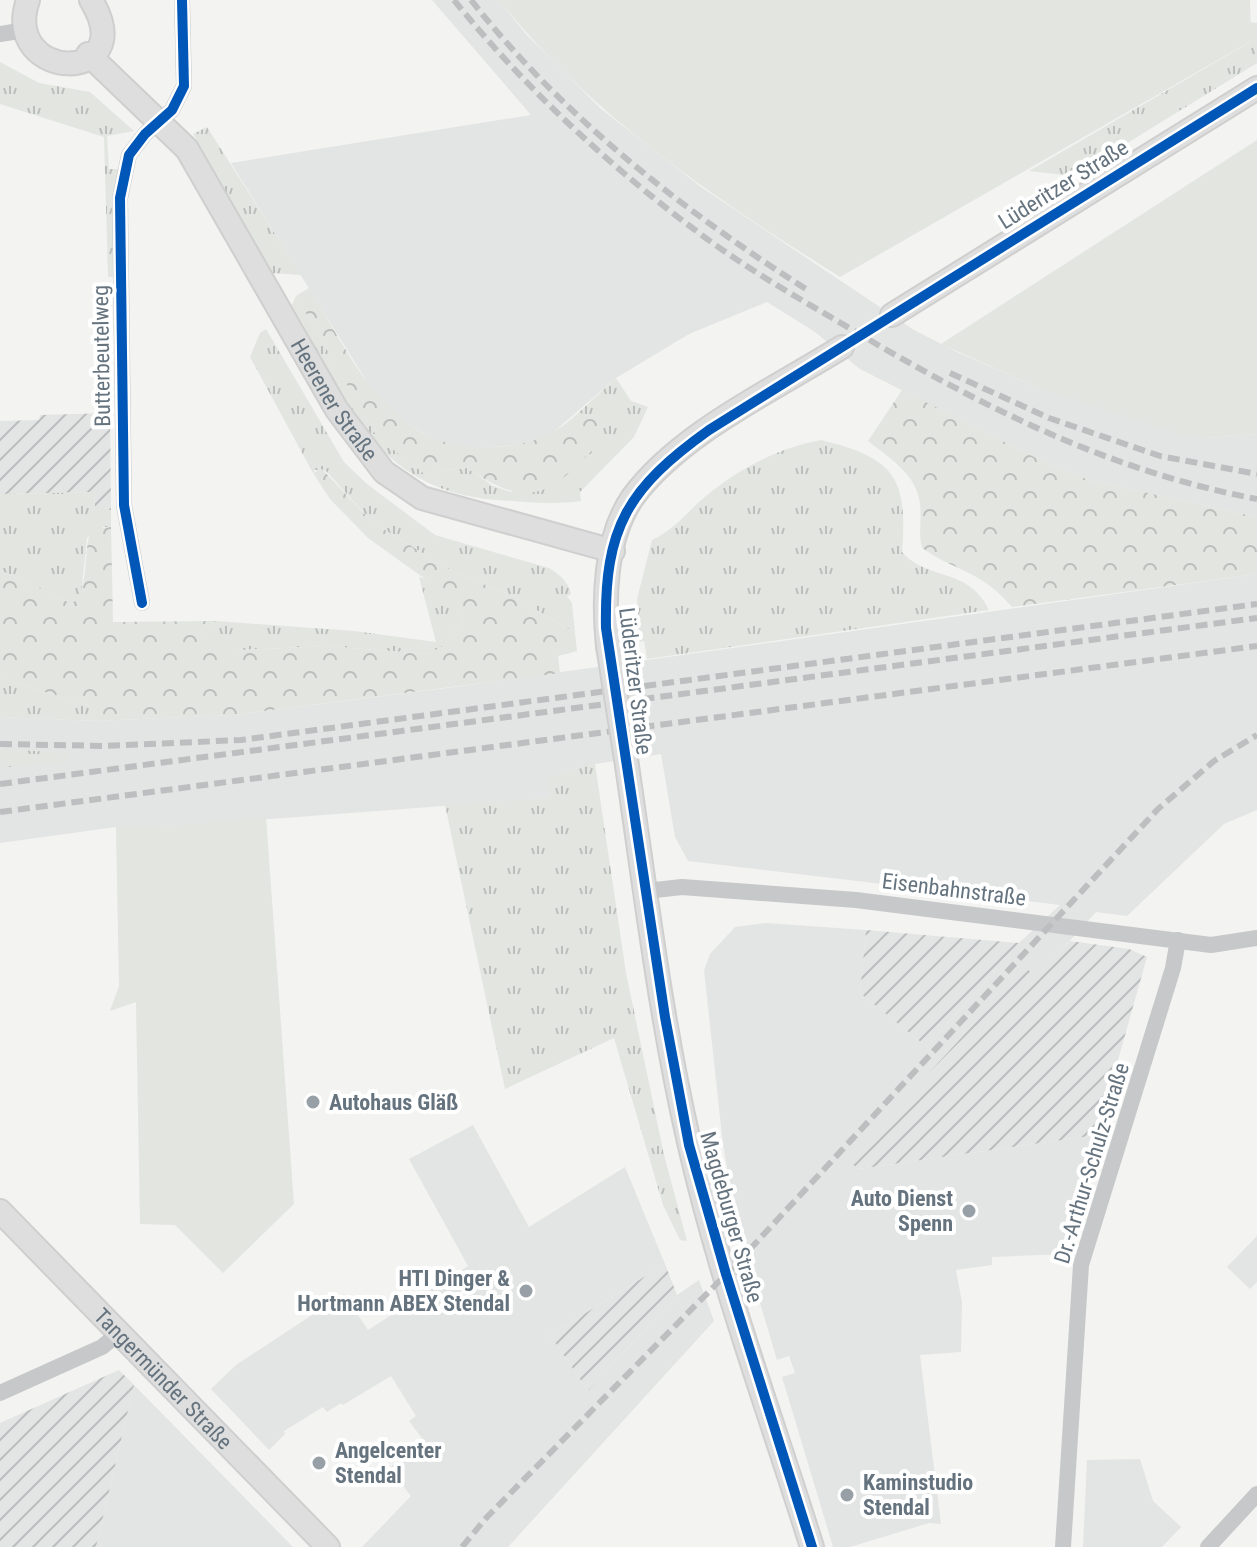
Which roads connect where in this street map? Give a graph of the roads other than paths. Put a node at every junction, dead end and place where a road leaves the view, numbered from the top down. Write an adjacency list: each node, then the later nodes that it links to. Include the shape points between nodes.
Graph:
1 (28, 0): 4 (main road)
2 (91, 0): 5 (main road, via 99,33)
3 (182, 0): 7 (street, via 184,86 172,110)
4 (10, 33): 5 (main road, via 47,64 69,65)
5 (88, 54): 7 (main road, Heerener Straße)
6 (1257, 88): 8 (main road, Lüderitzer Straße)
7 (160, 120): 10 (main road, Heerener Straße, via 187,149 337,410 384,472 437,503); 11 (street, Butterbeutelweg, via 129,155 120,198 124,505)
8 (892, 315)
9 (842, 347): 10 (main road, Lüderitzer Straße, via 709,430 655,472 632,499)
10 (613, 551): 12 (main road, Lüderitzer Straße, bridge, via 606,598 608,646)
11 (142, 603)
12 (646, 891): 14 (street, Eisenbahnstraße, via 682,887 788,894); 20 (main road, Magdeburger Straße, via 689,1145)
13 (1257, 938): 14 (street, Eisenbahnstraße, via 1211,945)
14 (1178, 940): 21 (street, Dr.-Arthur-Schulz-Straße, via 1081,1265)
15 (0, 1211): 16 (main road, Tangermünder Straße)
16 (119, 1333): 17 (street, via 102,1347); 19 (main road, Tangermünder Straße)
17 (0, 1393)
18 (1257, 1494): 22 (street)
19 (328, 1547)
20 (812, 1547)
21 (1063, 1547)
22 (1208, 1547)

